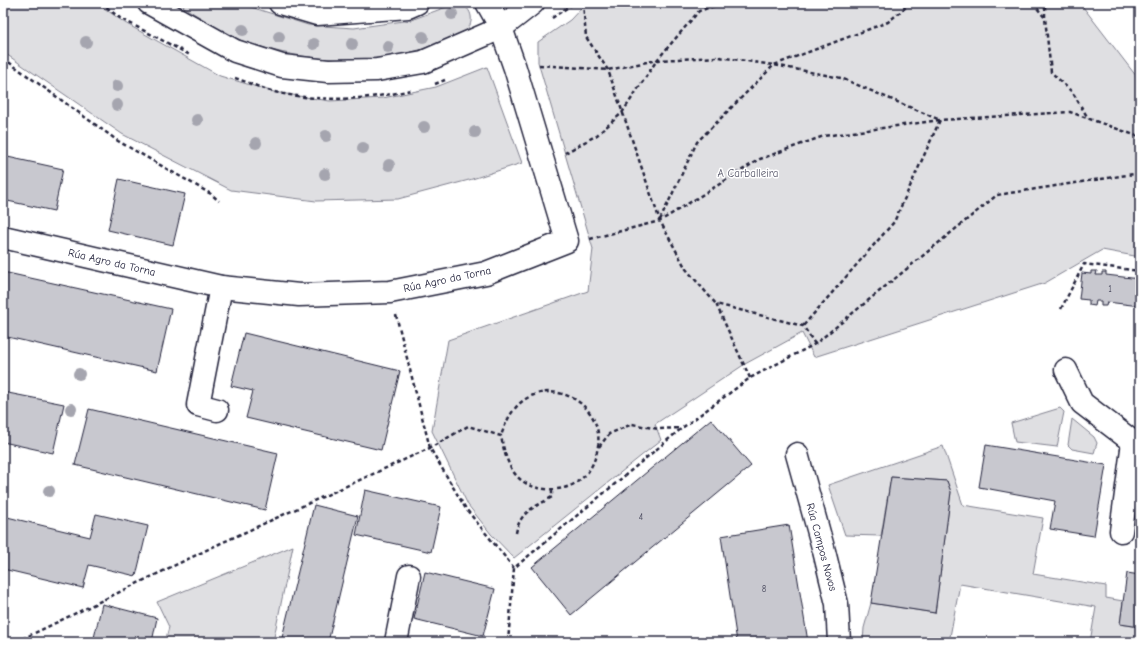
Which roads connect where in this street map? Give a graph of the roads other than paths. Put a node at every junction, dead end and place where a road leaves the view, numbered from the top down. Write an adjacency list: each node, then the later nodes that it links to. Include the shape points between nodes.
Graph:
1 (149, 3): 6 (street, via 235,51 282,66 328,71 377,70 424,62)
2 (280, 3): 3 (street, via 317,14 408,7)
3 (417, 3)
4 (487, 3): 6 (street, Rúa Agro da Torna)
5 (532, 3): 6 (street)
6 (501, 28): 8 (street, Rúa Agro da Torna, via 567,241 486,273 390,292 298,295)
7 (3, 237): 8 (street, Rúa Agro da Torna)
8 (221, 286): 10 (street, via 198,405)
9 (1066, 370): 11 (street, via 1082,403)
10 (217, 410)
11 (1137, 443): 13 (street)
12 (796, 454): 16 (street, Rúa Campos Novos, via 837,604)
13 (1121, 531)
14 (409, 576): 15 (street)
15 (396, 642)
16 (839, 642)

